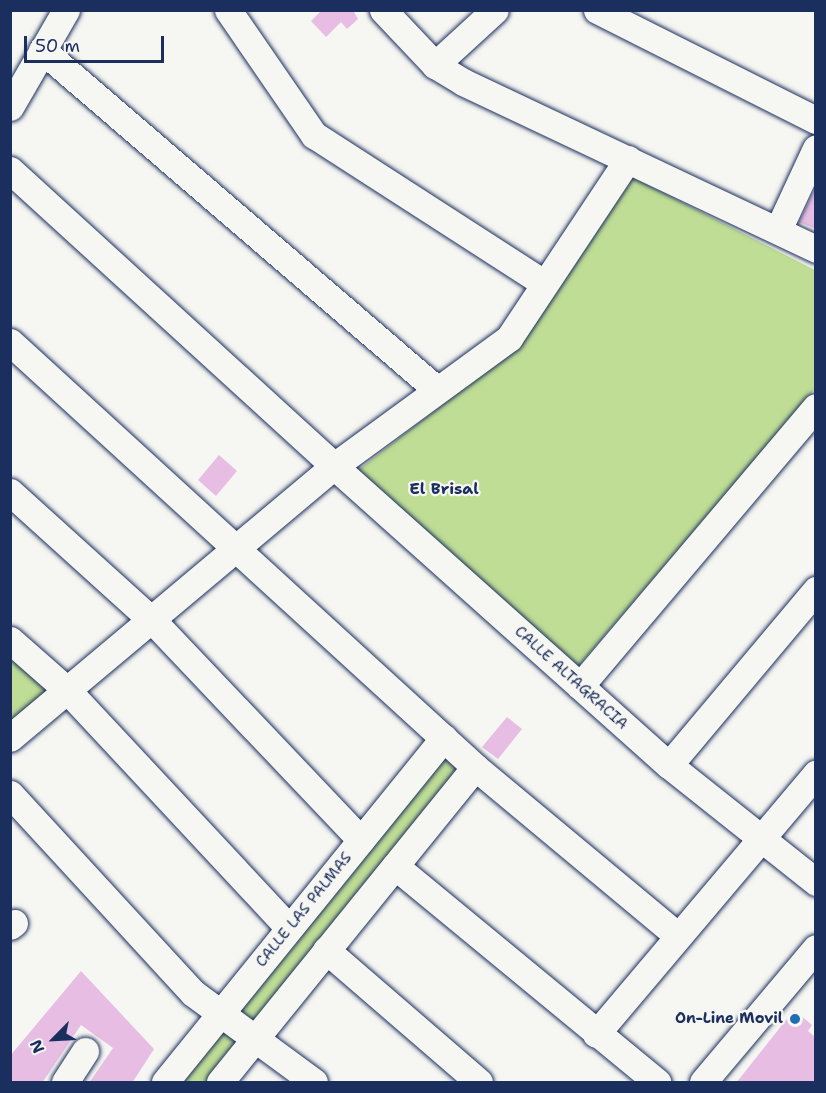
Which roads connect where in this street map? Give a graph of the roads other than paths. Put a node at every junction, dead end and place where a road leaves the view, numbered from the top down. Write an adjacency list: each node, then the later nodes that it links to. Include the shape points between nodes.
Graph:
1 (66, 10): 6 (street)
2 (228, 10): 15 (street, via 314,135)
3 (383, 10): 7 (street)
4 (495, 10): 7 (street)
5 (597, 10): 9 (street)
6 (42, 50): 8 (street); 17 (street)
7 (435, 65): 11 (street)
8 (10, 107)
9 (816, 120)
10 (816, 148): 13 (street)
11 (628, 159): 13 (street); 15 (street)
12 (10, 170): 19 (street, CALLE ALTAGRACIA)
13 (778, 230): 14 (street)
14 (816, 249)
15 (544, 283): 17 (street, via 509,338)
16 (10, 342): 21 (street)
17 (435, 388): 19 (street)
18 (816, 407): 25 (street)
19 (334, 466): 21 (street); 25 (street, CALLE ALTAGRACIA)
20 (10, 492): 23 (street)
21 (242, 548): 23 (street); 28 (street)
22 (816, 590): 29 (street)
23 (153, 621): 26 (street); 34 (street)
24 (10, 640): 26 (street)
25 (580, 686): 29 (street, CALLE ALTAGRACIA)
26 (68, 691): 27 (street); 37 (street)
27 (10, 738)
28 (444, 738): 30 (street); 34 (street, CALLE LAS PALMAS)
29 (669, 765): 33 (street, CALLE ALTAGRACIA)
30 (475, 766): 35 (street); 38 (street)
31 (816, 774): 33 (street)
32 (10, 794): 41 (street)
33 (763, 839): 36 (street, CALLE ALTAGRACIA); 38 (street)
34 (361, 840): 37 (street, CALLE LAS PALMAS)
35 (395, 866): 40 (street); 42 (street)
36 (816, 882)
37 (289, 928): 41 (street, CALLE LAS PALMAS)
38 (678, 936): 42 (street)
39 (816, 948): 51 (street)
40 (326, 950): 43 (street); 49 (street)
41 (218, 1016): 43 (street); 46 (street, CALLE LAS PALMAS)
42 (596, 1034): 50 (street)
43 (256, 1035): 47 (street); 48 (street)
44 (85, 1051): 45 (street)
45 (65, 1083)
46 (165, 1083)
47 (220, 1083)
48 (314, 1083)
49 (479, 1083)
50 (657, 1083)
51 (703, 1083)

